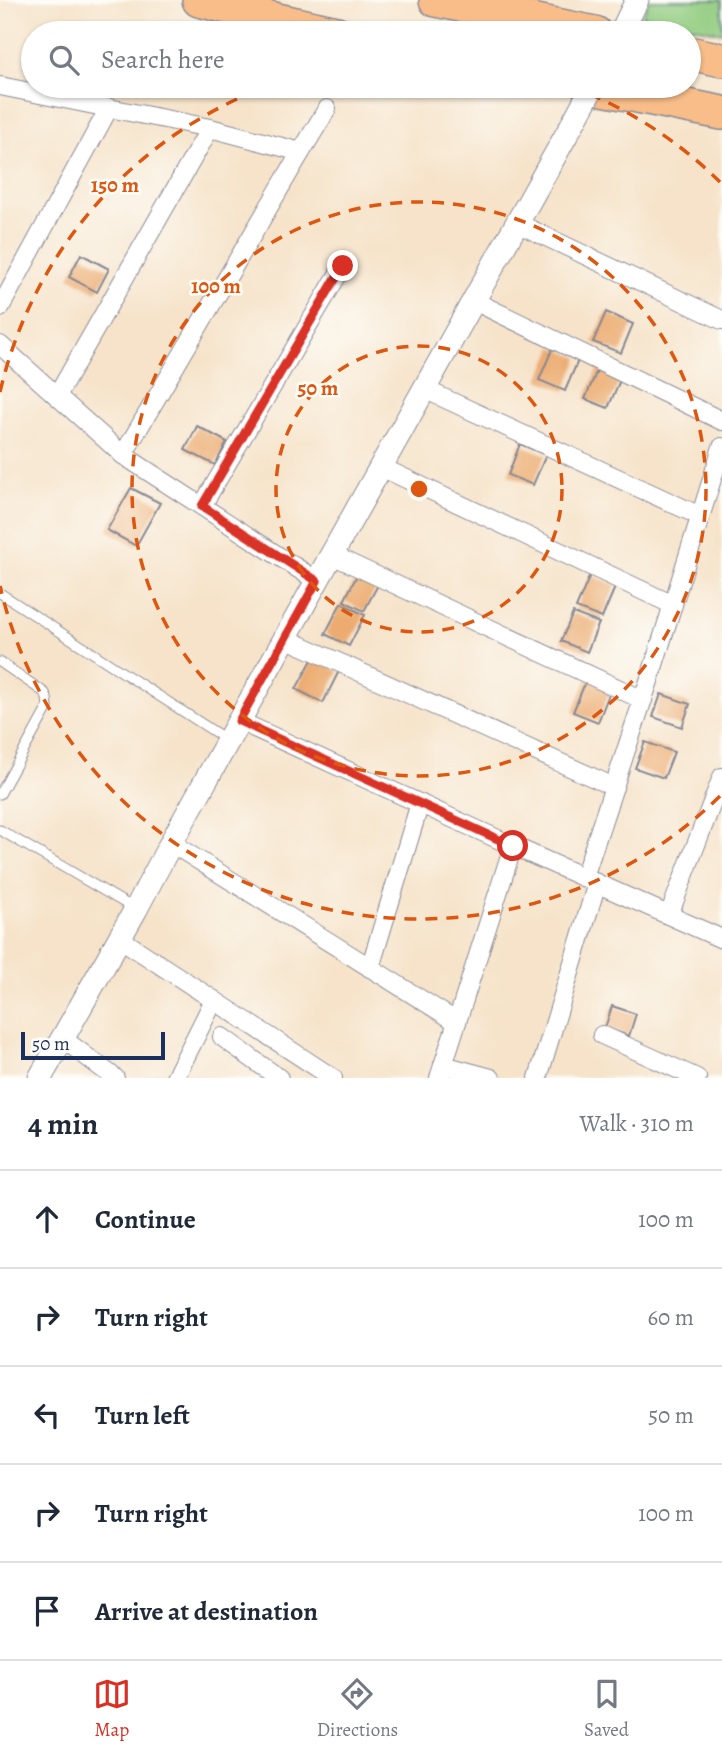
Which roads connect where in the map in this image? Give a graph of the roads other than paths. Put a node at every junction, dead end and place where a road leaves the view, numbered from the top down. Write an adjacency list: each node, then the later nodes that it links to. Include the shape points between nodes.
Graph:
1 (198, 0): 3 (highway)
2 (436, 0): 4 (highway)
3 (283, 21)
4 (537, 21)
5 (701, 56): 6 (highway)
6 (722, 60)
7 (0, 86): 8 (street)
8 (21, 90)
9 (59, 98): 12 (street)
10 (585, 98): 17 (street, bridge)
11 (649, 98): 14 (highway)
12 (109, 108): 15 (street); 20 (street)
13 (327, 108): 16 (street)
14 (722, 113)
15 (210, 128): 16 (street); 24 (street)
16 (301, 152): 27 (street)
17 (517, 223): 19 (street); 21 (street)
18 (343, 266): 29 (street)
19 (474, 301): 23 (street); 25 (street)
20 (0, 308)
21 (722, 320)
22 (0, 345): 24 (street)
23 (424, 389): 28 (street); 30 (street)
24 (57, 396): 27 (street)
25 (722, 421)
26 (722, 447): 30 (street)
27 (123, 455): 29 (street)
28 (381, 467): 31 (street); 34 (street)
29 (202, 506): 32 (street)
30 (700, 516): 34 (street)
31 (332, 555): 32 (street); 37 (street)
32 (317, 581): 35 (street)
33 (0, 593): 38 (lane)
34 (673, 605): 37 (street)
35 (285, 638): 38 (street); 40 (street)
36 (0, 662): 41 (lane, via 45,693 48,707)
37 (643, 700): 40 (street)
38 (234, 731): 42 (street); 44 (street)
39 (722, 777): 48 (street)
40 (614, 787): 46 (street)
41 (0, 794)
42 (420, 803): 45 (street); 51 (street)
43 (0, 830): 47 (lane)
44 (171, 843): 47 (street); 51 (street)
45 (513, 846): 46 (street); 53 (street)
46 (591, 880): 48 (street); 64 (street)
47 (136, 909): 49 (street)
48 (669, 915): 50 (street)
49 (119, 938): 52 (street); 56 (street)
50 (722, 939)
51 (370, 968): 53 (street)
52 (214, 1000): 60 (street); 62 (street)
53 (457, 1021): 57 (street)
54 (602, 1035): 65 (street)
55 (222, 1037): 61 (street)
56 (62, 1038): 58 (street); 59 (street)
57 (441, 1072): 63 (street)
58 (40, 1078)
59 (115, 1078)
60 (175, 1078)
61 (279, 1078)
62 (333, 1078)
63 (491, 1078)
64 (538, 1078)
65 (696, 1078)

